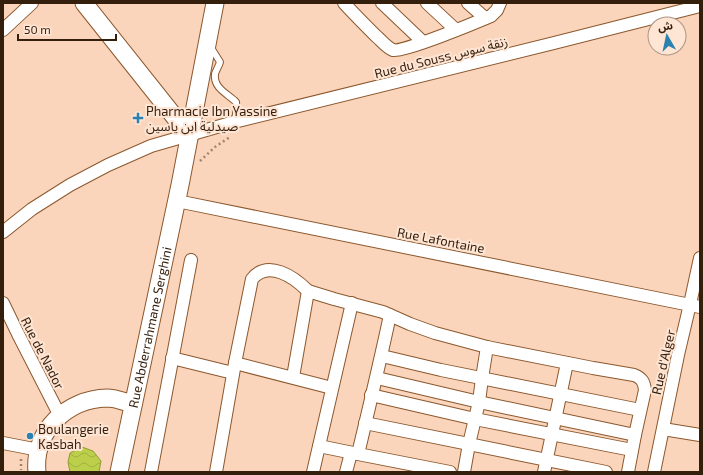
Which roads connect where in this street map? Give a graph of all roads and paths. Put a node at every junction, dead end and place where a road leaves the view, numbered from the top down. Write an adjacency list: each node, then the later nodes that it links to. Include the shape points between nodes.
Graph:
1 (32, 3): 11 (street)
2 (84, 3): 16 (street)
3 (215, 3): 13 (street, Rue Abderrahmane Serghini)
4 (344, 3): 14 (street, via 392,49 402,49)
5 (382, 3): 14 (street)
6 (427, 3): 12 (street)
7 (468, 3): 10 (street)
8 (500, 3): 10 (street, via 494,13)
9 (700, 6): 15 (street, Rue du Souss زنقة سوس)
10 (484, 18): 12 (street)
11 (3, 30)
12 (456, 30): 14 (street)
13 (208, 42): 15 (lane, via 220,62 215,72 216,82 221,90 236,102 238,110); 16 (street, Rue Abderrahmane Serghini)
14 (423, 42)
15 (234, 122): 16 (street, Rue du Souss زنقة سوس)
16 (190, 135): 17 (street, Rue Abderrahmane Serghini); 18 (street, Rue du Souss زنقة سوس, via 151,146 108,165 32,209)
17 (177, 202): 24 (street, Rue Lafontaine); 38 (street, Rue Abderrahmane Serghini)
18 (3, 232)
19 (700, 258): 24 (street, Rue d'Alger)
20 (191, 260): 28 (street)
21 (308, 291): 23 (street); 30 (street, via 288,275 277,271 268,270 256,274 252,279); 31 (street)
22 (3, 303): 40 (street, Rue de Nador)
23 (352, 303): 25 (street); 34 (street)
24 (695, 305): 44 (street, Rue d'Alger, via 678,355)
25 (390, 315): 26 (street, via 435,333); 27 (street)
26 (487, 347): 29 (street); 33 (street)
27 (382, 356): 32 (street); 33 (street)
28 (172, 358): 30 (street); 59 (street)
29 (567, 363): 35 (street); 39 (street, via 639,377 644,382 645,390)
30 (234, 368): 31 (street); 60 (street)
31 (292, 377): 34 (street)
32 (377, 378): 36 (street); 37 (street)
33 (482, 378): 35 (street); 37 (street)
34 (332, 388): 50 (street)
35 (560, 394): 39 (street); 41 (street)
36 (371, 395): 42 (street); 43 (street)
37 (479, 402): 41 (street); 42 (street)
38 (134, 404): 40 (street, Rue Abderrahmane Serghini, via 108,398 95,399 82,402); 58 (street)
39 (640, 410): 46 (street)
40 (60, 416): 52 (street, Rue Abderrahmane Serghini, via 43,437)
41 (556, 418): 45 (street); 46 (street)
42 (475, 419): 45 (street); 49 (street)
43 (365, 423): 49 (street); 54 (street)
44 (663, 429): 47 (street); 68 (street, Rue d'Alger)
45 (553, 434): 53 (street); 55 (street)
46 (635, 435): 53 (street)
47 (700, 435)
48 (3, 443): 51 (street)
49 (469, 444): 55 (street); 64 (street)
50 (319, 446): 54 (street); 61 (street)
51 (22, 447): 52 (street); 56 (path)
52 (39, 450): 57 (street, Rue Abderrahmane Serghini)
53 (632, 450): 67 (street)
54 (354, 454): 62 (street); 63 (street)
55 (547, 460): 65 (street); 66 (street)
56 (22, 472)
57 (37, 472)
58 (119, 472)
59 (151, 472)
60 (216, 472)
61 (313, 472)
62 (347, 472)
63 (450, 472)
64 (464, 472)
65 (544, 472)
66 (606, 472)
67 (628, 472)
68 (654, 472)

